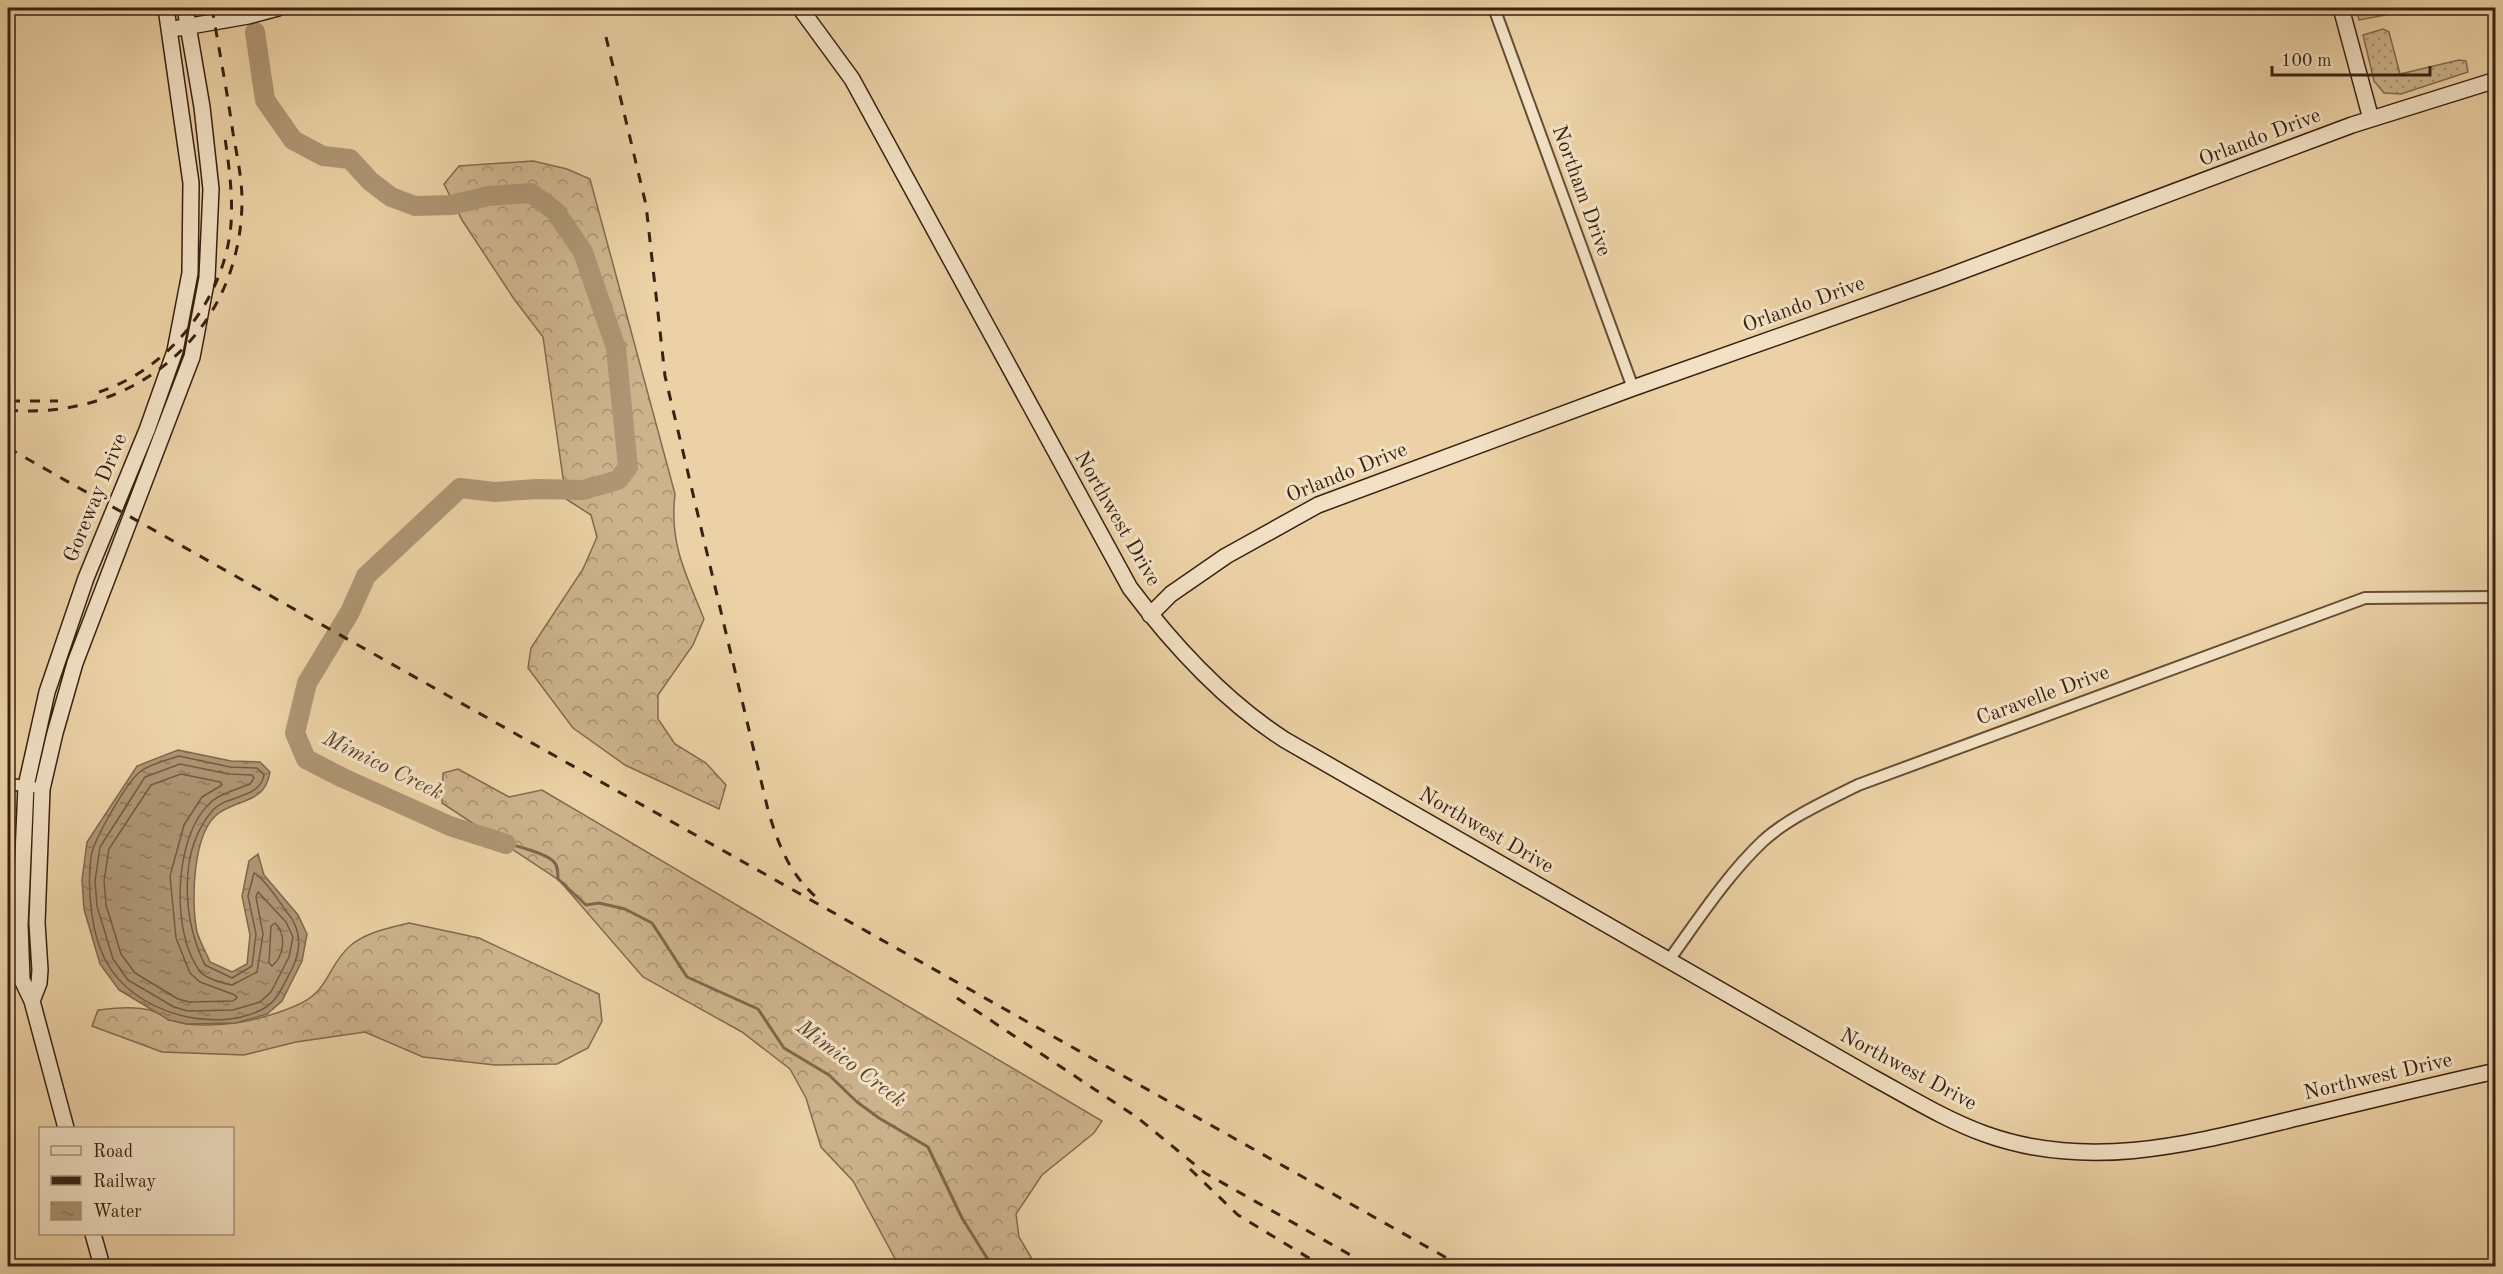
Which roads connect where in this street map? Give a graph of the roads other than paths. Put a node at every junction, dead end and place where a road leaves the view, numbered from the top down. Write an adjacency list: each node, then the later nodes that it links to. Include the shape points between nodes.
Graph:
1 (166, 8): 8 (street, Goreway Drive)
2 (185, 8): 7 (street, Goreway Drive)
3 (278, 8): 7 (street)
4 (800, 8): 13 (street, Northwest Drive, via 852,79 1130,588)
5 (1494, 8): 11 (street, Northam Drive)
6 (2341, 8): 10 (street)
7 (188, 26): 8 (street); 16 (street, Goreway Drive, via 211,189 207,278 192,357 75,663)
8 (170, 29): 15 (street, Goreway Drive, via 191,183 188,284 175,351 86,578 47,692)
9 (2496, 80): 10 (street, Orlando Drive)
10 (2371, 119): 11 (street, Orlando Drive, via 1941,279)
11 (1633, 388): 13 (street, Orlando Drive, via 1318,505 1219,560 1171,594)
12 (2496, 597): 17 (street, Caravelle Drive, via 2365,598 1858,786 1824,801 1764,840)
13 (1150, 615): 17 (street, Northwest Drive, via 1215,684 1280,737)
14 (8, 784): 15 (street)
15 (26, 786): 16 (street); 18 (street, Goreway Drive, via 22,980)
16 (42, 789): 18 (street, Goreway Drive, via 37,923 40,970)
17 (1669, 960): 19 (street, Northwest Drive, via 1940,1114 1986,1135 2036,1147 2098,1153 2163,1149)
18 (32, 1001): 20 (street, Goreway Drive)
19 (2496, 1071)
20 (66, 1127)
21 (94, 1235): 22 (street)
22 (102, 1266)

